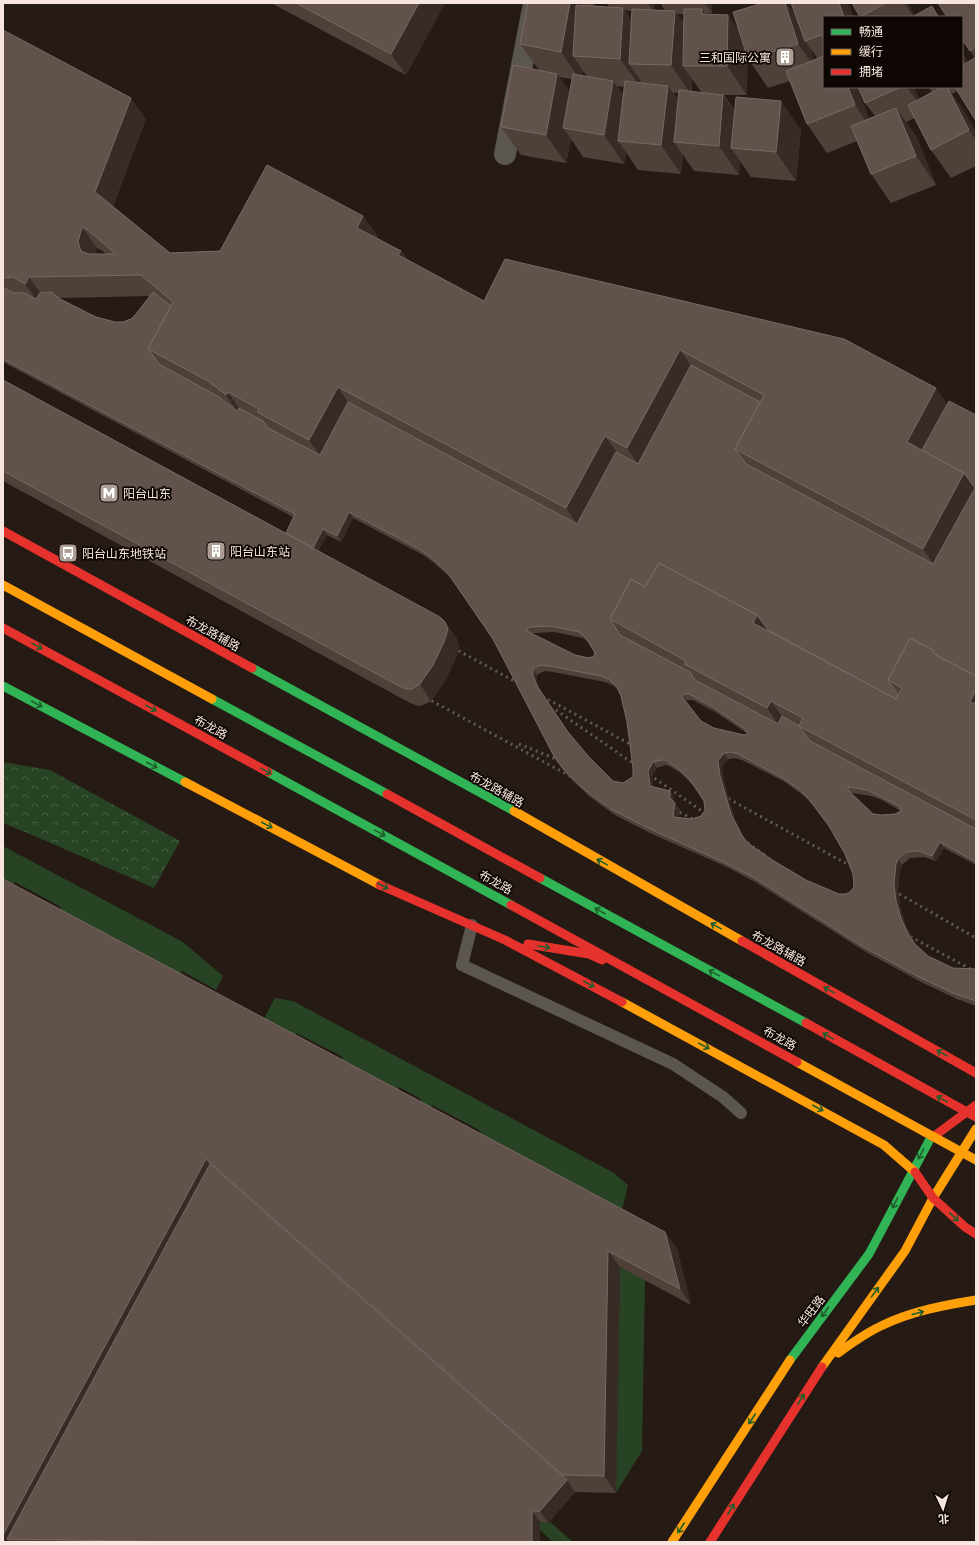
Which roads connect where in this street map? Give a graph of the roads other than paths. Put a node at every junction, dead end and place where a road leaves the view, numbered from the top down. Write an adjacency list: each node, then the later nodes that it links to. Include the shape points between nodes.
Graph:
1 (534, 3): 2 (street)
2 (505, 154)
3 (3, 532): 9 (main road, 布龙路辅路, one-way to 3, via 504,806)
4 (3, 585): 12 (main road, 布龙路, one-way to 4, bridge)
5 (3, 628): 16 (main road, 布龙路, one-way to 16, bridge)
6 (3, 686): 7 (main road, one-way to 7, via 386,888)
7 (472, 925): 8 (main road); 11 (lane, via 462,965 673,1064 723,1097)
8 (505, 940): 14 (main road, one-way to 14, via 589,954); 18 (main road, one-way to 18, via 830,1114 884,1145)
9 (976, 1073)
10 (976, 1105): 14 (main road, 华旺路)
11 (741, 1113)
12 (976, 1117)
13 (976, 1129): 15 (main road)
14 (930, 1139): 15 (main road); 18 (main road, 华旺路, one-way to 18)
15 (960, 1156): 17 (main road); 19 (main road)
16 (976, 1160)
17 (976, 1164)
18 (914, 1169): 19 (main road); 23 (main road, 华旺路, one-way to 23, via 869,1254 795,1352)
19 (933, 1198): 20 (main road, one-way to 20); 22 (main road, one-way to 19, via 905,1251)
20 (976, 1234)
21 (976, 1300): 22 (main road, one-way to 21, via 872,1330 911,1315)
22 (823, 1365): 24 (main road, one-way to 22)
23 (672, 1542)
24 (710, 1542)

